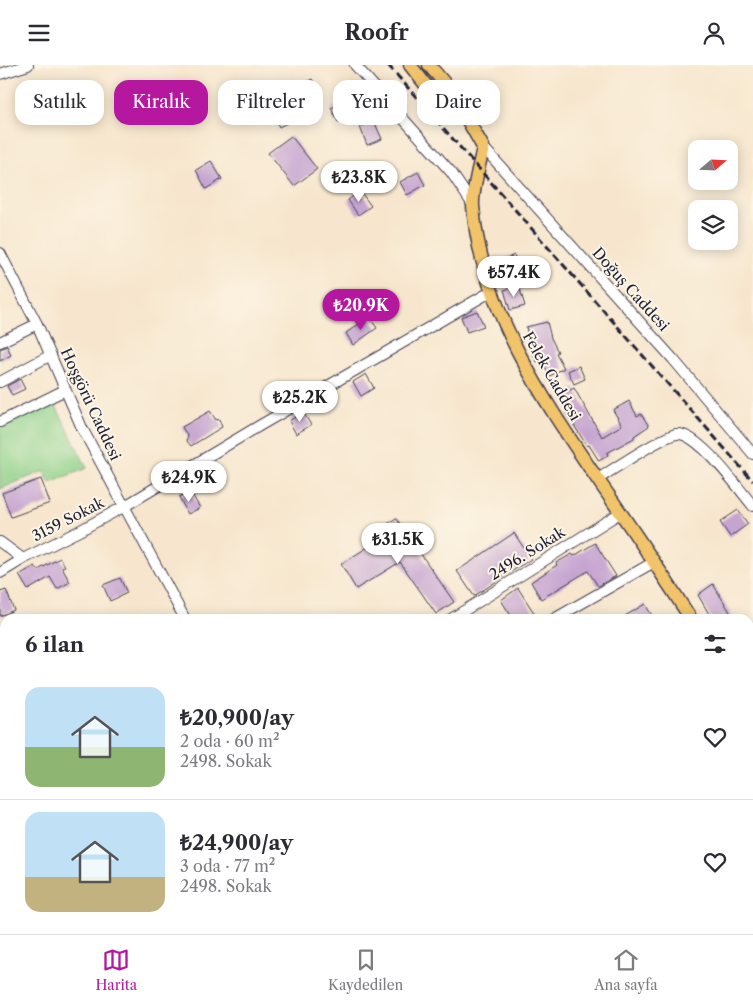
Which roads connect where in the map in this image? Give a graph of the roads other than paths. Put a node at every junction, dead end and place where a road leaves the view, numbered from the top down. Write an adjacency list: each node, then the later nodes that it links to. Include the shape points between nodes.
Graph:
1 (28, 65): 5 (street)
2 (355, 65): 10 (street, via 451,172)
3 (410, 65): 6 (main road)
4 (430, 65): 7 (main road)
5 (0, 75)
6 (422, 80)
7 (442, 80)
8 (470, 125): 9 (main road)
9 (483, 147): 10 (main road, Felek Caddesi); 19 (street, Doğuş Caddesi, via 673,359)
10 (473, 205): 12 (main road, Felek Caddesi, via 476,232)
11 (0, 253): 13 (street, Hoşgörü Caddesi)
12 (492, 291): 20 (main road, Felek Caddesi, via 499,314 532,376 564,431); 21 (street, 3159 Sokak)
13 (37, 324): 14 (street); 15 (street, Hoşgörü Caddesi)
14 (0, 341)
15 (51, 355): 16 (street); 17 (street, Hoşgörü Caddesi)
16 (0, 382)
17 (65, 390): 18 (street); 21 (street, Hoşgörü Caddesi, via 82,429)
18 (0, 421)
19 (753, 454)
20 (598, 479): 22 (street, via 676,433 685,434 708,451); 23 (main road, Felek Caddesi)
21 (125, 506): 25 (street, 3159 Sokak); 28 (street, Hoşgörü Caddesi)
22 (753, 506)
23 (620, 513): 26 (main road, Felek Caddesi); 29 (street, 2496. Sokak)
24 (0, 542): 25 (street)
25 (23, 559): 27 (street, 3159 Sokak)
26 (654, 562): 30 (street); 31 (main road, Felek Caddesi)
27 (0, 573)
28 (182, 614)
29 (459, 614)
30 (563, 614)
31 (688, 614)

